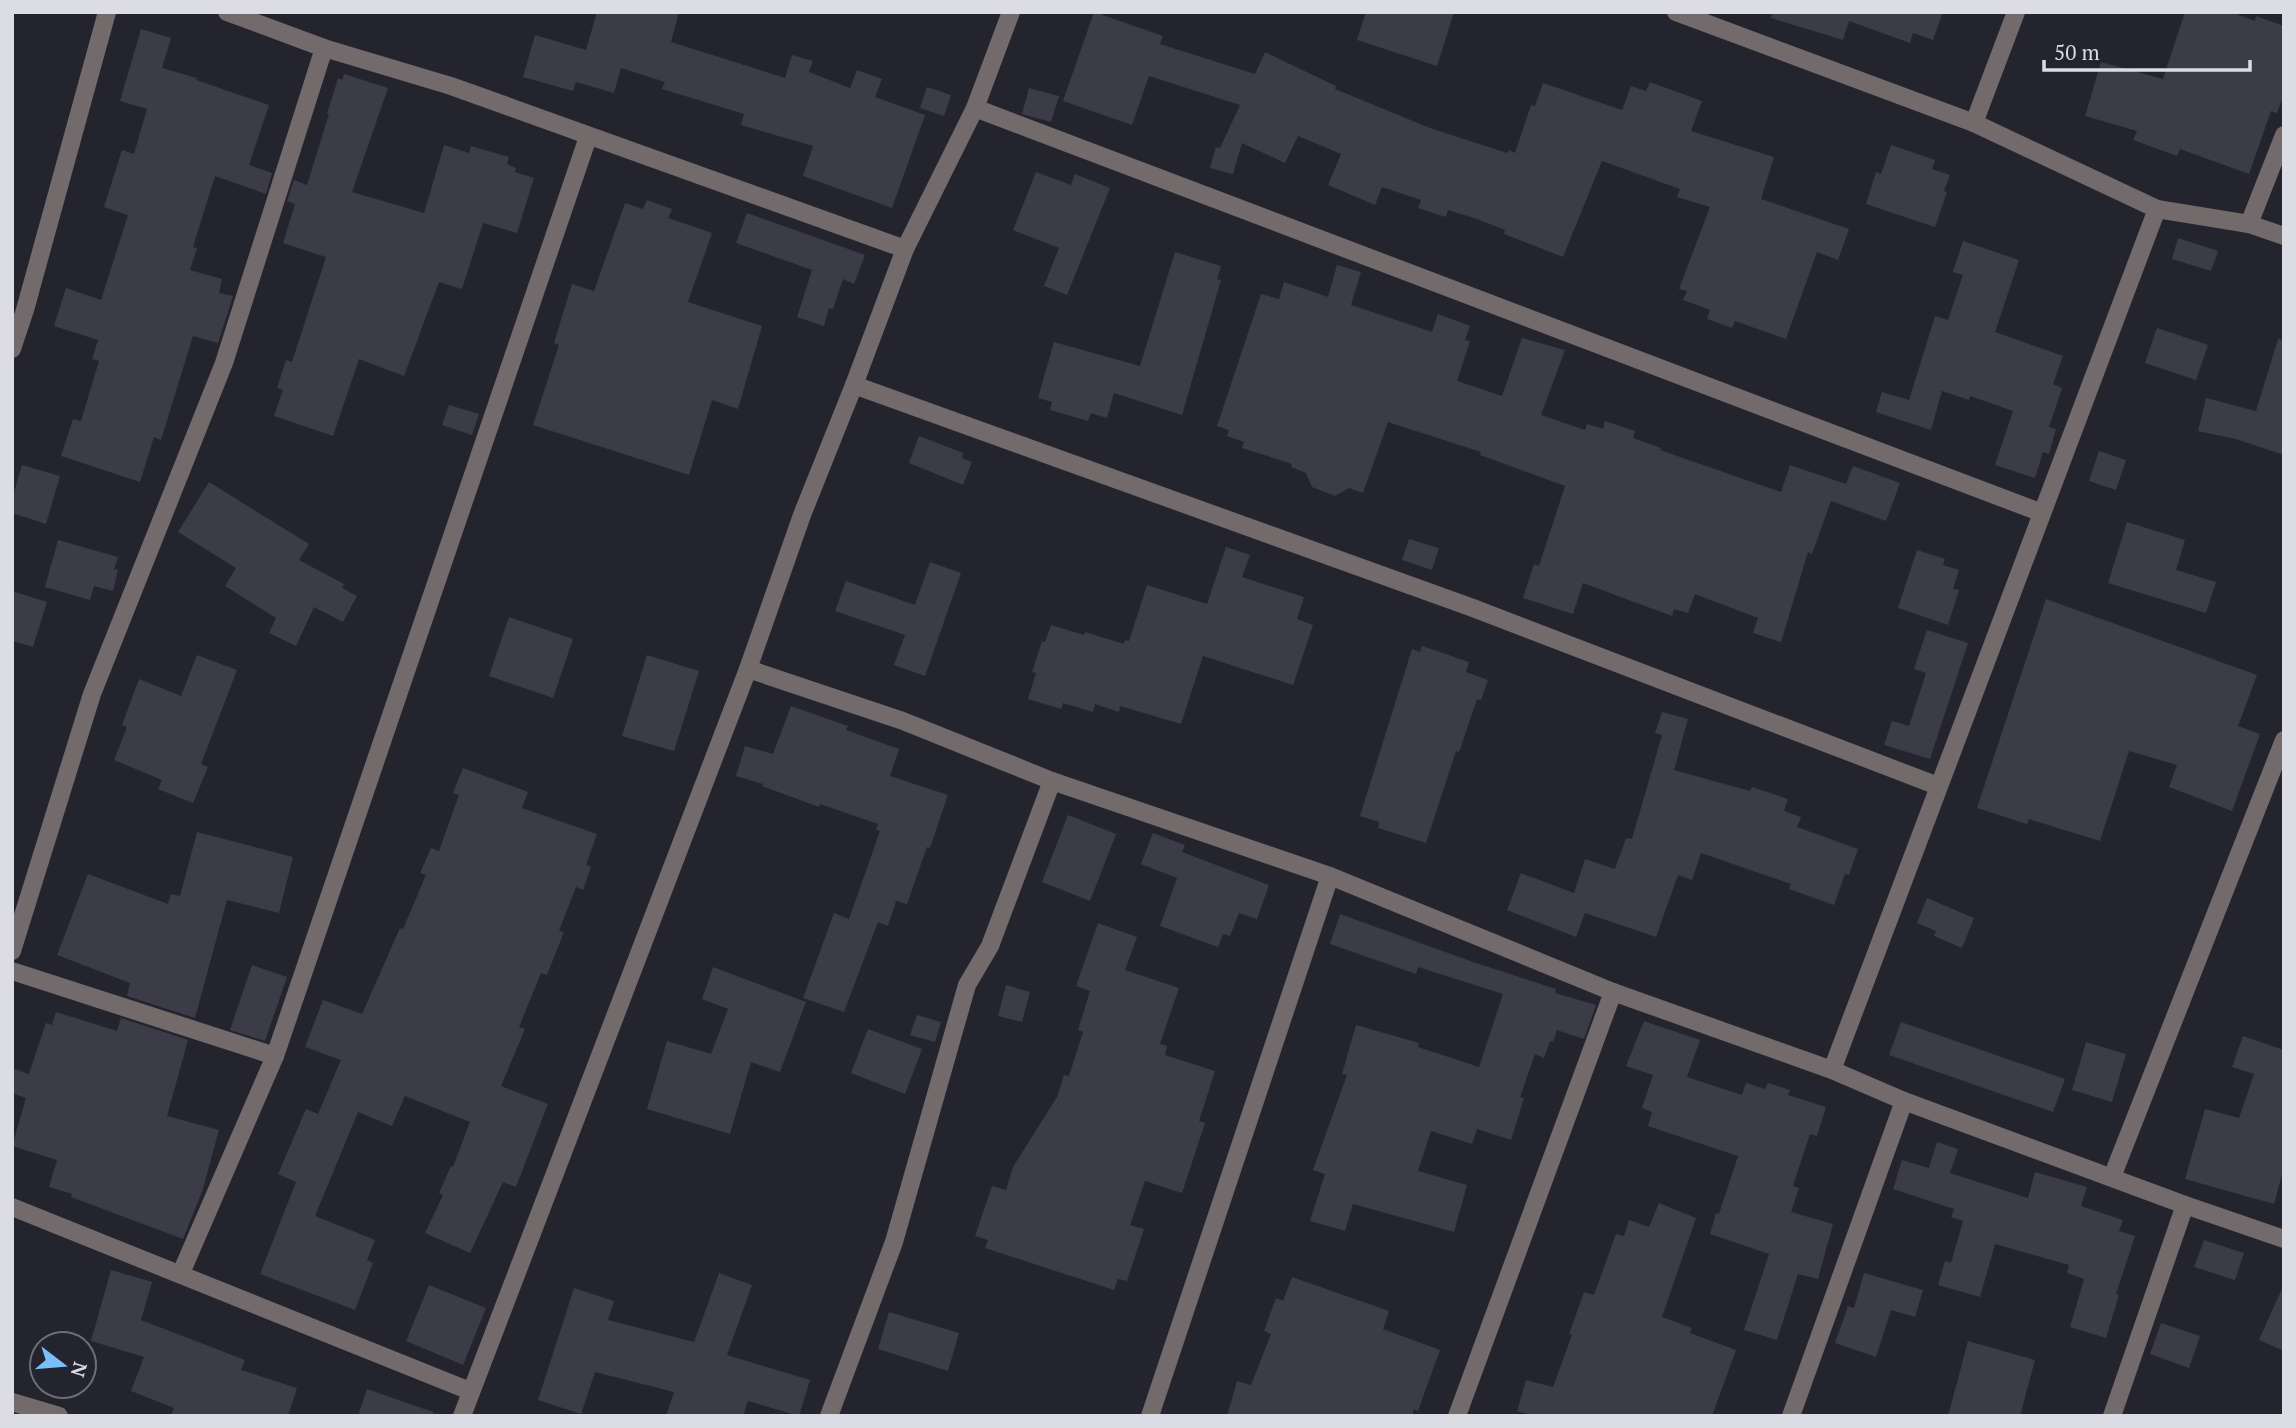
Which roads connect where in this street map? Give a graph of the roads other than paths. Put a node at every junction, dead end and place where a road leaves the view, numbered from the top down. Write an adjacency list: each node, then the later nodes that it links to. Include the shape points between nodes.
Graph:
1 (107, 12): 15 (street)
2 (227, 12): 6 (street)
3 (1011, 12): 7 (street)
4 (2016, 12): 8 (street)
5 (1684, 14): 8 (street)
6 (324, 48): 10 (street, via 452,86); 23 (street, via 224,363 92,694)
7 (975, 108): 14 (street); 17 (street)
8 (1974, 122): 11 (street)
9 (2284, 135): 12 (street)
10 (588, 137): 14 (street); 26 (street)
11 (2157, 209): 12 (street); 17 (street)
12 (2249, 224): 13 (street)
13 (2284, 236)
14 (905, 248): 16 (street)
15 (12, 349)
16 (854, 385): 18 (street); 21 (street, via 1473,608)
17 (2042, 513): 21 (street)
18 (748, 669): 20 (street, via 902,721); 34 (street)
19 (2284, 740): 29 (street)
20 (1052, 781): 22 (street); 38 (street, via 990,946 967,985 894,1242)
21 (1938, 786): 27 (street)
22 (1330, 876): 25 (street); 39 (street)
23 (12, 951)
24 (12, 971): 26 (street)
25 (1613, 992): 27 (street); 40 (street)
26 (275, 1056): 33 (street)
27 (1832, 1070): 28 (street)
28 (1904, 1101): 29 (street); 41 (street)
29 (2112, 1177): 30 (street)
30 (2185, 1205): 32 (street); 42 (street)
31 (12, 1207): 33 (street)
32 (2284, 1239)
33 (181, 1273): 34 (street)
34 (470, 1391): 37 (street)
35 (12, 1402): 36 (street)
36 (58, 1416)
37 (462, 1416)
38 (829, 1416)
39 (1150, 1416)
40 (1458, 1416)
41 (1791, 1416)
42 (2112, 1416)

